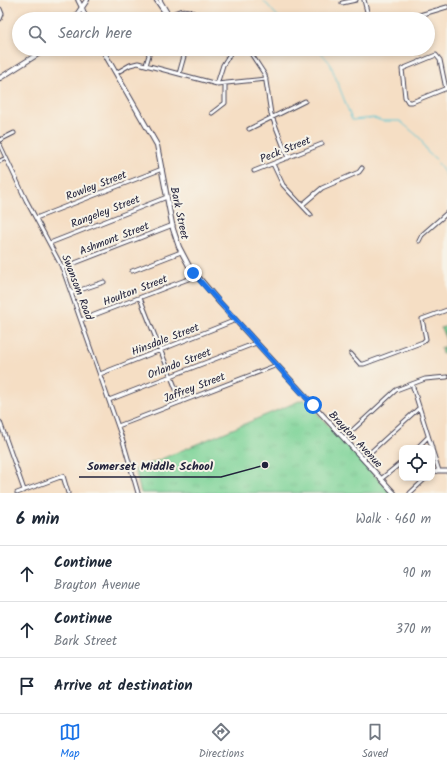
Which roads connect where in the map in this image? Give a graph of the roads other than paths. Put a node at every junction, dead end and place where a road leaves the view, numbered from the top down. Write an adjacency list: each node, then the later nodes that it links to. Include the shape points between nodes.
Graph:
1 (78, 0): 9 (street)
2 (87, 0): 9 (main road)
3 (156, 0): 13 (street)
4 (160, 0): 14 (street)
5 (356, 0): 7 (street)
6 (364, 0): 17 (street)
7 (342, 3)
8 (447, 7): 18 (street)
9 (82, 8): 11 (main road); 12 (main road)
10 (0, 9): 19 (street)
11 (79, 12)
12 (83, 12)
13 (163, 12)
14 (167, 12)
15 (177, 12): 16 (street, via 184,9)
16 (193, 12)
17 (367, 12)
18 (430, 12)
19 (0, 19)
20 (435, 55): 35 (street, via 440,60)
21 (35, 56): 31 (main road)
22 (106, 56): 29 (main road, Bark Street)
23 (149, 56): 28 (street)
24 (184, 56): 30 (street)
25 (228, 56): 33 (street)
26 (253, 56): 32 (street)
27 (434, 56): 35 (street, via 402,69 405,97 408,102 412,102)
28 (146, 65): 29 (street, via 133,64); 30 (street)
29 (116, 73): 49 (main road, Bark Street, via 152,136)
30 (179, 74): 33 (street)
31 (0, 78)
32 (266, 79): 34 (street); 38 (street)
33 (218, 84): 34 (street)
34 (225, 84): 37 (street, via 223,106)
35 (447, 89)
36 (305, 100): 38 (street)
37 (212, 113)
38 (272, 117): 39 (street); 45 (street)
39 (249, 129)
40 (14, 133): 41 (street)
41 (0, 140)
42 (322, 144): 45 (street, Peck Street)
43 (0, 145): 44 (street, Swansom Road)
44 (6, 158): 46 (street); 55 (street, Swansom Road)
45 (288, 158): 47 (street, Peck Street)
46 (0, 161)
47 (273, 164): 50 (street, Peck Street); 52 (street, via 283,185)
48 (362, 168): 52 (street, via 322,188)
49 (162, 169): 51 (main road, Bark Street); 55 (street, Rowley Street)
50 (254, 171)
51 (167, 197): 56 (main road, Bark Street); 58 (street, Rangeley Street)
52 (302, 205): 54 (street)
53 (447, 213): 57 (street, via 422,235)
54 (311, 215)
55 (36, 218): 58 (street, Swansom Road)
56 (173, 225): 59 (main road, Bark Street); 60 (street, Ashmont Street)
57 (419, 241)
58 (50, 243): 60 (street, Swansom Road)
59 (181, 252): 61 (street); 62 (main road, Bark Street)
60 (62, 268): 64 (street, Swansom Road)
61 (132, 271)
62 (196, 276): 65 (street, Houlton Street); 68 (main road, Bark Street)
63 (104, 282): 64 (street)
64 (71, 293): 67 (street, Swansom Road)
65 (140, 298): 67 (street, Houlton Street); 70 (street)
66 (447, 310): 71 (street, via 422,319 426,339 423,342 364,364 360,364)
67 (81, 320): 73 (street, Swansom Road)
68 (236, 320): 69 (main road, Bark Street); 70 (street, Hinsdale Street)
69 (256, 342): 72 (main road, Bark Street); 74 (street, Orlando Street)
70 (161, 350): 73 (street, Hinsdale Street); 74 (street)
71 (351, 354)
72 (276, 365): 76 (main road, Bark Street); 79 (street, Jaffrey Street)
73 (100, 374): 78 (street, Swansom Road)
74 (170, 376): 78 (street, Orlando Street); 79 (street)
75 (447, 377): 77 (street, via 425,379)
76 (289, 379): 84 (main road, Brayton Avenue)
77 (412, 384): 80 (street); 84 (street, via 396,390)
78 (109, 400): 82 (street, Swansom Road)
79 (181, 402): 82 (street, Jaffrey Street)
80 (419, 408): 83 (street); 87 (street)
81 (0, 422): 95 (street)
82 (118, 426): 98 (street, Swansom Road)
83 (428, 437): 85 (street); 86 (street)
84 (344, 438): 87 (main road, Brayton Avenue)
85 (420, 445)
86 (431, 445)
87 (363, 459): 93 (main road, Brayton Avenue)
88 (435, 460): 90 (street)
89 (399, 464): 93 (street)
90 (438, 471): 91 (street); 92 (street)
91 (447, 471)
92 (435, 472)
93 (381, 479): 99 (main road, Brayton Avenue)
94 (423, 481): 100 (street)
95 (24, 490): 96 (street); 97 (street, via 63,476)
96 (17, 493)
97 (68, 493)
98 (138, 493)
99 (394, 493)
100 (410, 493)

